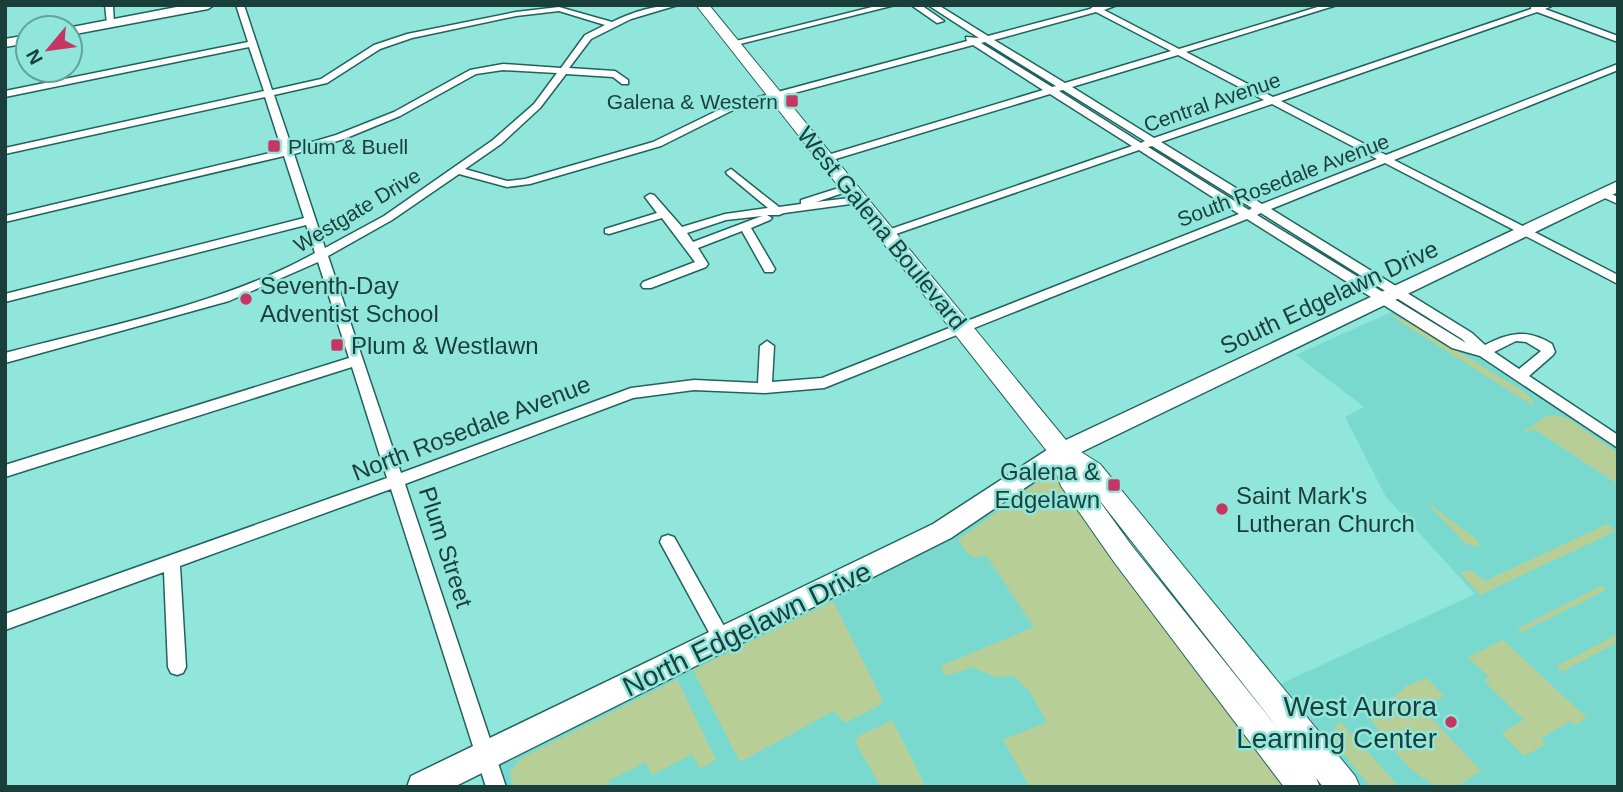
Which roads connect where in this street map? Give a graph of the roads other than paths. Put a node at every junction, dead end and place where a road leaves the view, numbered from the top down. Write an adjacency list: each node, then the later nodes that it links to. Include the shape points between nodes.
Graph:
1 (110, 5): 15 (street)
2 (208, 5): 15 (street)
3 (240, 5): 22 (street, Plum Street)
4 (674, 5): 16 (street, Westgate Drive)
5 (702, 5): 21 (main road, West Galena Boulevard)
6 (891, 5): 21 (street)
7 (915, 5): 20 (street)
8 (932, 5): 19 (street)
9 (1113, 5): 13 (street)
10 (1333, 5): 23 (street)
11 (1526, 5): 14 (street)
12 (1549, 5): 14 (street, Central Avenue)
13 (1094, 7): 19 (street); 23 (street)
14 (1537, 9): 18 (street); 32 (street, Central Avenue)
15 (111, 23): 17 (street)
16 (610, 24): 25 (street, Westgate Drive, via 588,37); 30 (street, via 559,9 476,22 388,43 324,80)
17 (84, 28)
18 (1618, 38)
19 (987, 39): 20 (street); 27 (street)
20 (974, 42): 28 (street); 31 (street)
21 (733, 43): 31 (main road, West Galena Boulevard)
22 (252, 44): 29 (street); 30 (street, Plum Street)
23 (1180, 51): 27 (street); 32 (street)
24 (1618, 67): 38 (street, South Rosedale Avenue)
25 (562, 71): 26 (street, via 615,75); 36 (street, via 503,67 473,72 397,114); 39 (street, Westgate Drive, via 537,106)
26 (625, 82)
27 (1065, 87): 28 (street); 33 (street)
28 (1051, 91): 34 (street); 37 (street)
29 (5, 94)
30 (268, 94): 35 (street); 36 (street, Plum Street)
31 (774, 95): 37 (main road, West Galena Boulevard); 39 (street, via 732,107 657,144 526,182 507,184)
32 (1275, 102): 33 (street, Central Avenue); 38 (street)
33 (1155, 142): 34 (street, Central Avenue); 44 (street)
34 (1140, 147): 47 (street); 54 (street, Central Avenue)
35 (5, 151)
36 (288, 152): 48 (street); 49 (street, Plum Street)
37 (825, 159): 42 (main road, West Galena Boulevard)
38 (1387, 160): 44 (street, South Rosedale Avenue); 53 (street)
39 (458, 170): 56 (street, Westgate Drive)
40 (731, 172): 45 (street)
41 (1614, 190): 53 (street, South Edgelawn Drive)
42 (853, 194): 45 (street); 54 (main road, West Galena Boulevard)
43 (650, 197): 46 (street)
44 (1264, 209): 47 (street, South Rosedale Avenue); 60 (street)
45 (779, 212): 50 (street); 52 (street, via 725,217)
46 (664, 214): 51 (street); 52 (street)
47 (1249, 215): 60 (street); 62 (street, South Rosedale Avenue)
48 (5, 219)
49 (310, 220): 56 (street, Plum Street); 61 (street)
50 (745, 227): 55 (street); 57 (street)
51 (610, 231)
52 (681, 231): 55 (street)
53 (1524, 231): 58 (street); 60 (street, South Edgelawn Drive)
54 (886, 234): 62 (main road, West Galena Boulevard)
55 (693, 246): 59 (street, via 702,264)
56 (324, 254): 65 (street, Westgate Drive, via 228,297); 66 (street, Plum Street)
57 (769, 269)
58 (1618, 281)
59 (647, 285)
60 (1390, 295): 64 (street, via 1457,345); 70 (street, South Edgelawn Drive)
61 (5, 298)
62 (962, 329): 68 (street, North Rosedale Avenue, via 824,383); 70 (main road, West Galena Boulevard)
63 (767, 346): 68 (street)
64 (1485, 352): 67 (street); 67 (street, via 1523,335 1547,347 1548,352)
65 (5, 358)
66 (356, 361): 71 (street); 72 (street, Plum Street)
67 (1521, 375): 69 (street)
68 (765, 388): 72 (street, North Rosedale Avenue, via 694,385 631,393)
69 (1618, 443)
70 (1061, 452): 76 (street, North Edgelawn Drive, via 942,531); 78 (main road, West Galena Boulevard, via 1070,479); 79 (main road, West Galena Boulevard, via 1091,471)
71 (5, 471)
72 (397, 481): 74 (street, North Rosedale Avenue); 80 (street, Plum Street)
73 (668, 542): 76 (street)
74 (172, 563): 75 (street, North Rosedale Avenue); 77 (street)
75 (5, 622)
76 (723, 641): 80 (street, North Edgelawn Drive)
77 (177, 667)
78 (1217, 676): 79 (main road, via 1237,684 1264,715); 83 (main road, West Galena Boulevard)
79 (1287, 716): 84 (main road, West Galena Boulevard)
80 (486, 756): 81 (street, North Edgelawn Drive); 82 (street, Plum Street)
81 (422, 787)
82 (496, 787)
83 (1304, 787)
84 (1344, 787)

